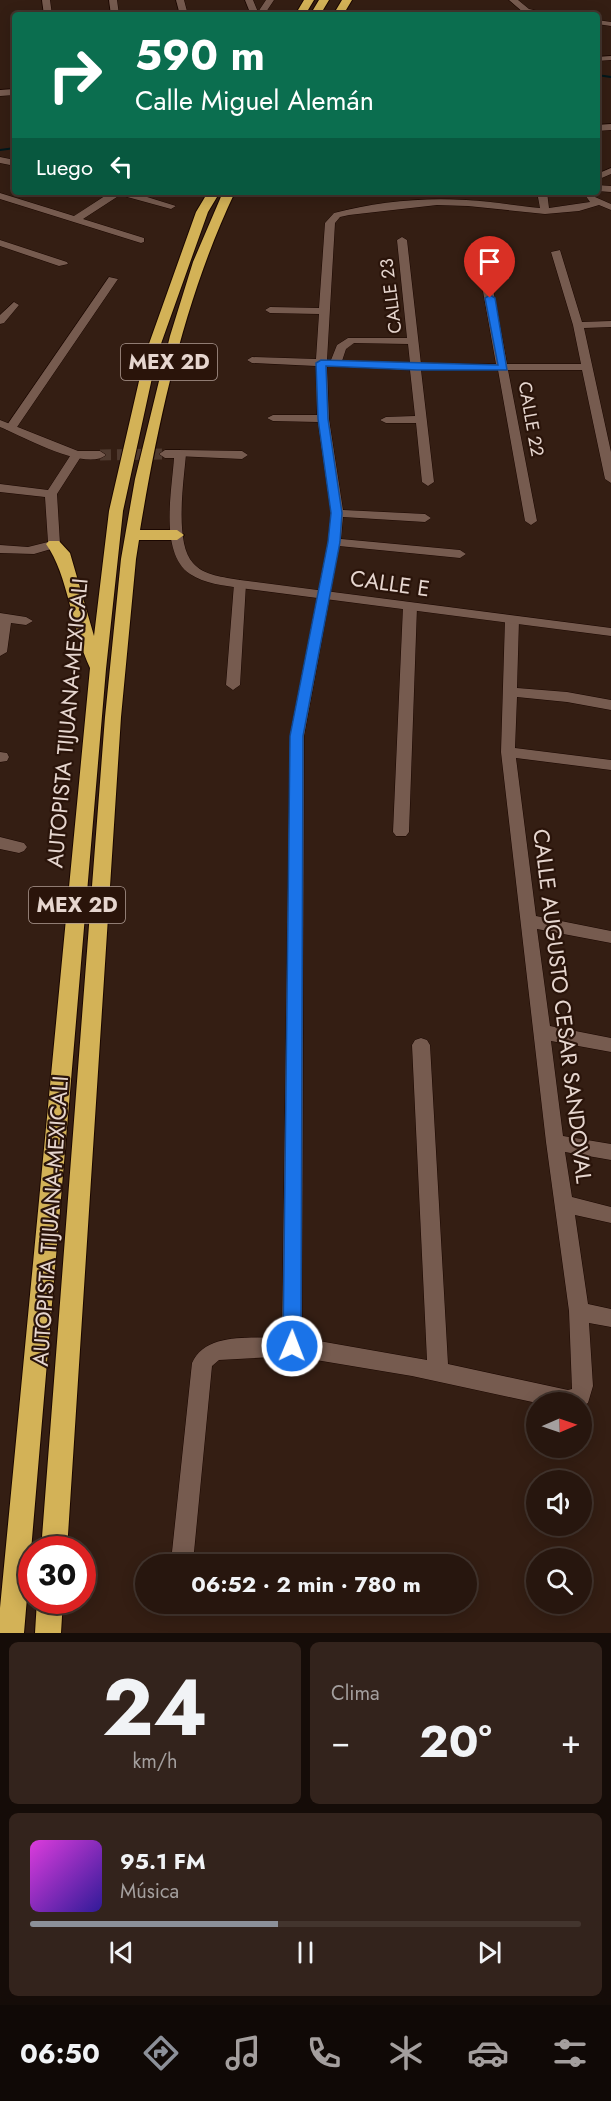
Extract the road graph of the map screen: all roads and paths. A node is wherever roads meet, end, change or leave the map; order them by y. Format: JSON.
{"nodes":[{"id":1,"x":513,"y":0,"type":"edge"},
{"id":2,"x":524,"y":12,"type":"edge"},
{"id":3,"x":114,"y":195,"type":"edge"},
{"id":4,"x":130,"y":195,"type":"edge"},
{"id":5,"x":223,"y":195,"type":"edge"},
{"id":6,"x":224,"y":195,"type":"edge"},
{"id":7,"x":542,"y":195,"type":"edge"},
{"id":8,"x":589,"y":195,"type":"edge"},
{"id":9,"x":0,"y":196,"type":"edge"},
{"id":10,"x":597,"y":203,"type":"junction"},
{"id":11,"x":171,"y":206,"type":"dead end"},
{"id":12,"x":611,"y":207,"type":"edge"},
{"id":13,"x":545,"y":211,"type":"junction"},
{"id":14,"x":76,"y":219,"type":"junction"},
{"id":15,"x":141,"y":240,"type":"dead end"},
{"id":16,"x":402,"y":240,"type":"dead end"},
{"id":17,"x":0,"y":243,"type":"edge"},
{"id":18,"x":481,"y":252,"type":"dead end"},
{"id":19,"x":556,"y":252,"type":"dead end"},
{"id":20,"x":63,"y":264,"type":"dead end"},
{"id":21,"x":113,"y":279,"type":"dead end"},
{"id":22,"x":14,"y":305,"type":"dead end"},
{"id":23,"x":270,"y":310,"type":"dead end"},
{"id":24,"x":325,"y":311,"type":"junction"},
{"id":25,"x":0,"y":321,"type":"edge"},
{"id":26,"x":611,"y":324,"type":"edge"},
{"id":27,"x":578,"y":325,"type":"junction"},
{"id":28,"x":414,"y":341,"type":"junction"},
{"id":29,"x":252,"y":360,"type":"dead end"},
{"id":30,"x":328,"y":363,"type":"junction"},
{"id":31,"x":417,"y":367,"type":"junction"},
{"id":32,"x":588,"y":367,"type":"junction"},
{"id":33,"x":503,"y":368,"type":"junction"},
{"id":34,"x":273,"y":418,"type":"dead end"},
{"id":35,"x":323,"y":419,"type":"junction"},
{"id":36,"x":422,"y":419,"type":"junction"},
{"id":37,"x":386,"y":420,"type":"dead end"},
{"id":38,"x":6,"y":426,"type":"edge"},
{"id":39,"x":607,"y":444,"type":"edge"},
{"id":40,"x":165,"y":454,"type":"tunnel mouth"},
{"id":41,"x":180,"y":454,"type":"junction"},
{"id":42,"x":76,"y":455,"type":"junction"},
{"id":43,"x":100,"y":455,"type":"tunnel mouth"},
{"id":44,"x":242,"y":455,"type":"dead end"},
{"id":45,"x":611,"y":479,"type":"edge"},
{"id":46,"x":428,"y":482,"type":"dead end"},
{"id":47,"x":0,"y":488,"type":"edge"},
{"id":48,"x":51,"y":494,"type":"junction"},
{"id":49,"x":337,"y":513,"type":"junction"},
{"id":50,"x":425,"y":518,"type":"dead end"},
{"id":51,"x":531,"y":521,"type":"dead end"},
{"id":52,"x":132,"y":535,"type":"junction"},
{"id":53,"x":177,"y":535,"type":"junction"},
{"id":54,"x":334,"y":542,"type":"junction"},
{"id":55,"x":48,"y":547,"type":"junction"},
{"id":56,"x":0,"y":549,"type":"edge"},
{"id":57,"x":460,"y":554,"type":"dead end"},
{"id":58,"x":240,"y":584,"type":"junction"},
{"id":59,"x":324,"y":595,"type":"junction"},
{"id":60,"x":410,"y":606,"type":"junction"},
{"id":61,"x":3,"y":617,"type":"edge"},
{"id":62,"x":512,"y":620,"type":"junction"},
{"id":63,"x":26,"y":621,"type":"dead end"},
{"id":64,"x":611,"y":632,"type":"edge"},
{"id":65,"x":0,"y":652,"type":"edge"},
{"id":66,"x":98,"y":669,"type":"junction"},
{"id":67,"x":233,"y":685,"type":"dead end"},
{"id":68,"x":510,"y":692,"type":"junction"},
{"id":69,"x":611,"y":705,"type":"edge"},
{"id":70,"x":508,"y":752,"type":"junction"},
{"id":71,"x":611,"y":765,"type":"edge"},
{"id":72,"x":401,"y":832,"type":"dead end"},
{"id":73,"x":0,"y":843,"type":"edge"},
{"id":74,"x":19,"y":847,"type":"dead end"},
{"id":75,"x":529,"y":921,"type":"junction"},
{"id":76,"x":611,"y":937,"type":"edge"},
{"id":77,"x":542,"y":1032,"type":"junction"},
{"id":78,"x":611,"y":1045,"type":"edge"},
{"id":79,"x":421,"y":1046,"type":"dead end"},
{"id":80,"x":555,"y":1142,"type":"junction"},
{"id":81,"x":611,"y":1152,"type":"edge"},
{"id":82,"x":565,"y":1204,"type":"junction"},
{"id":83,"x":611,"y":1215,"type":"edge"},
{"id":84,"x":579,"y":1311,"type":"junction"},
{"id":85,"x":611,"y":1318,"type":"edge"},
{"id":86,"x":292,"y":1346,"type":"junction"},
{"id":87,"x":438,"y":1372,"type":"junction"},
{"id":88,"x":55,"y":1536,"type":"edge"},
{"id":89,"x":183,"y":1552,"type":"dead end"},
{"id":90,"x":49,"y":1614,"type":"edge"},
{"id":91,"x":11,"y":1633,"type":"edge"},
{"id":92,"x":48,"y":1633,"type":"edge"}],
"edges":[{"from":1,"to":2,"type":"street"},
{"from":3,"to":14,"type":"street"},
{"from":4,"to":11,"type":"street"},
{"from":5,"to":66,"type":"highway","name":"AUTOPISTA TIJUANA-MEXICALI","number":"MEX 2D"},
{"from":6,"to":52,"type":"highway","name":"AUTOPISTA TIJUANA-MEXICALI","number":"MEX 2D"},
{"from":7,"to":13,"type":"street"},
{"from":8,"to":10,"type":"street"},
{"from":9,"to":14,"type":"street"},
{"from":10,"to":12,"type":"street"},
{"from":10,"to":13,"type":"street"},
{"from":13,"to":24,"type":"street"},
{"from":14,"to":15,"type":"street"},
{"from":16,"to":28,"type":"street","name":"CALLE 23"},
{"from":17,"to":20,"type":"street"},
{"from":18,"to":33,"type":"street","name":"CALLE 22"},
{"from":19,"to":27,"type":"street"},
{"from":21,"to":38,"type":"street"},
{"from":22,"to":25,"type":"street"},
{"from":23,"to":24,"type":"street"},
{"from":24,"to":30,"type":"street"},
{"from":26,"to":27,"type":"street"},
{"from":27,"to":32,"type":"street"},
{"from":28,"to":30,"type":"street"},
{"from":28,"to":31,"type":"street","name":"CALLE 23"},
{"from":29,"to":30,"type":"street"},
{"from":30,"to":31,"type":"street"},
{"from":30,"to":35,"type":"street"},
{"from":31,"to":33,"type":"street"},
{"from":31,"to":36,"type":"street","name":"CALLE 23"},
{"from":32,"to":33,"type":"street"},
{"from":32,"to":39,"type":"street"},
{"from":33,"to":51,"type":"street","name":"CALLE 22"},
{"from":34,"to":35,"type":"street"},
{"from":35,"to":49,"type":"street"},
{"from":36,"to":37,"type":"street"},
{"from":36,"to":46,"type":"street","name":"CALLE 23"},
{"from":38,"to":42,"type":"street"},
{"from":39,"to":45,"type":"street"},
{"from":40,"to":41,"type":"street"},
{"from":41,"to":44,"type":"street"},
{"from":41,"to":53,"type":"street","name":"CALLE E"},
{"from":42,"to":43,"type":"street"},
{"from":42,"to":48,"type":"street"},
{"from":47,"to":48,"type":"street"},
{"from":48,"to":55,"type":"street"},
{"from":49,"to":50,"type":"street"},
{"from":49,"to":54,"type":"street"},
{"from":52,"to":53,"type":"highway"},
{"from":52,"to":88,"type":"highway","name":"AUTOPISTA TIJUANA-MEXICALI","number":"MEX 2D"},
{"from":53,"to":58,"type":"street","name":"CALLE E"},
{"from":54,"to":57,"type":"street"},
{"from":54,"to":59,"type":"street"},
{"from":55,"to":56,"type":"street"},
{"from":55,"to":66,"type":"highway"},
{"from":58,"to":59,"type":"street","name":"CALLE E"},
{"from":58,"to":67,"type":"street"},
{"from":59,"to":60,"type":"street","name":"CALLE E"},
{"from":59,"to":86,"type":"street"},
{"from":60,"to":62,"type":"street","name":"CALLE E"},
{"from":60,"to":72,"type":"street"},
{"from":61,"to":63,"type":"street"},
{"from":61,"to":65,"type":"street"},
{"from":62,"to":64,"type":"street","name":"CALLE E"},
{"from":62,"to":68,"type":"street","name":"CALLE AUGUSTO CESAR SANDOVAL"},
{"from":66,"to":91,"type":"highway","name":"AUTOPISTA TIJUANA-MEXICALI","number":"MEX 2D"},
{"from":68,"to":69,"type":"street"},
{"from":68,"to":70,"type":"street","name":"CALLE AUGUSTO CESAR SANDOVAL"},
{"from":70,"to":71,"type":"street"},
{"from":70,"to":75,"type":"street","name":"CALLE AUGUSTO CESAR SANDOVAL"},
{"from":73,"to":74,"type":"street"},
{"from":75,"to":76,"type":"street"},
{"from":75,"to":77,"type":"street","name":"CALLE AUGUSTO CESAR SANDOVAL"},
{"from":77,"to":78,"type":"street"},
{"from":77,"to":80,"type":"street","name":"CALLE AUGUSTO CESAR SANDOVAL"},
{"from":79,"to":87,"type":"street"},
{"from":80,"to":81,"type":"street"},
{"from":80,"to":82,"type":"street","name":"CALLE AUGUSTO CESAR SANDOVAL"},
{"from":82,"to":83,"type":"street"},
{"from":82,"to":84,"type":"street","name":"CALLE AUGUSTO CESAR SANDOVAL"},
{"from":84,"to":85,"type":"street"},
{"from":84,"to":87,"type":"street","name":"CALLE AUGUSTO CESAR SANDOVAL"},
{"from":86,"to":87,"type":"street"},
{"from":86,"to":89,"type":"street"},
{"from":90,"to":92,"type":"highway"}]}
